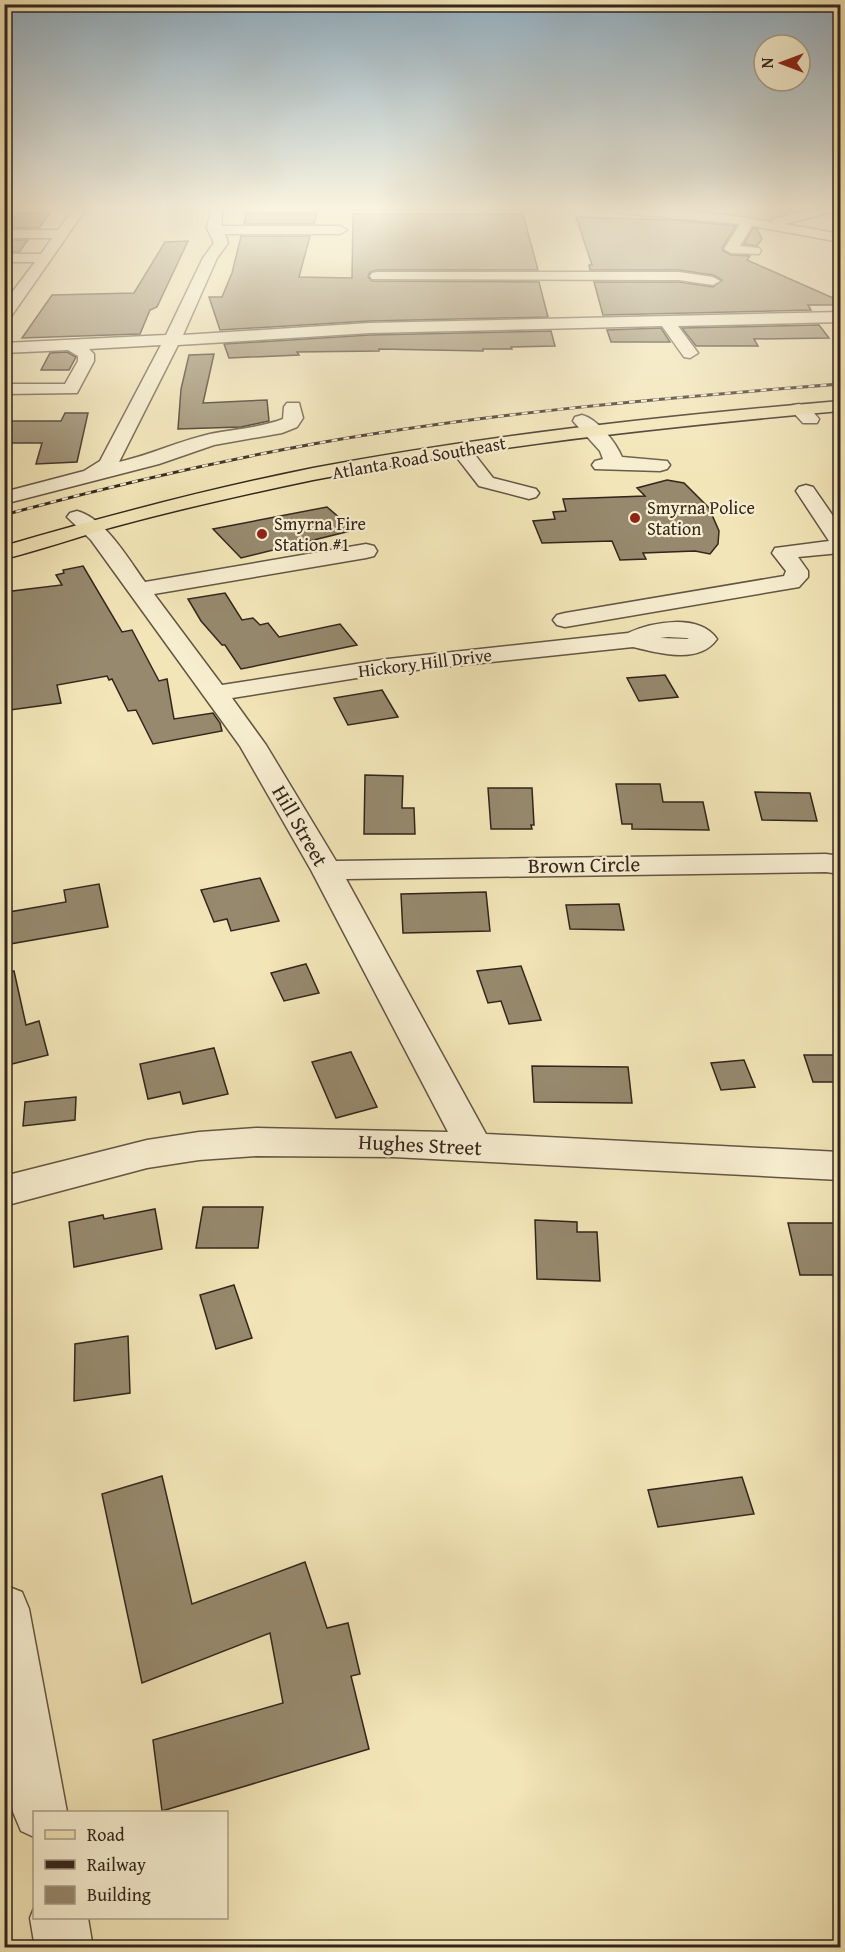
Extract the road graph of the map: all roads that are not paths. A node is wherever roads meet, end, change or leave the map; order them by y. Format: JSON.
{"nodes":[{"id":1,"x":15,"y":300,"type":"edge"},
{"id":2,"x":190,"y":300,"type":"edge"},
{"id":3,"x":4,"y":315,"type":"edge"},
{"id":4,"x":840,"y":317,"type":"edge"},
{"id":5,"x":667,"y":321,"type":"junction"},
{"id":6,"x":172,"y":340,"type":"junction"},
{"id":7,"x":73,"y":346,"type":"junction"},
{"id":8,"x":4,"y":348,"type":"edge"},
{"id":9,"x":690,"y":352,"type":"dead end"},
{"id":10,"x":4,"y":389,"type":"edge"},
{"id":11,"x":840,"y":396,"type":"edge"},
{"id":12,"x":840,"y":406,"type":"edge"},
{"id":13,"x":293,"y":407,"type":"dead end"},
{"id":14,"x":595,"y":427,"type":"junction"},
{"id":15,"x":461,"y":450,"type":"junction"},
{"id":16,"x":637,"y":463,"type":"junction"},
{"id":17,"x":660,"y":465,"type":"dead end"},
{"id":18,"x":97,"y":473,"type":"junction"},
{"id":19,"x":263,"y":480,"type":"junction"},
{"id":20,"x":806,"y":491,"type":"dead end"},
{"id":21,"x":529,"y":493,"type":"dead end"},
{"id":22,"x":4,"y":498,"type":"edge"},
{"id":23,"x":84,"y":522,"type":"junction"},
{"id":24,"x":837,"y":530,"type":"edge"},
{"id":25,"x":4,"y":538,"type":"edge"},
{"id":26,"x":840,"y":547,"type":"edge"},
{"id":27,"x":366,"y":551,"type":"dead end"},
{"id":28,"x":4,"y":553,"type":"edge"},
{"id":29,"x":140,"y":590,"type":"junction"},
{"id":30,"x":565,"y":620,"type":"dead end"},
{"id":31,"x":633,"y":640,"type":"dead end"},
{"id":32,"x":217,"y":693,"type":"junction"},
{"id":33,"x":840,"y":865,"type":"edge"},
{"id":34,"x":326,"y":870,"type":"junction"},
{"id":35,"x":475,"y":1148,"type":"junction"},
{"id":36,"x":840,"y":1166,"type":"edge"},
{"id":37,"x":4,"y":1191,"type":"edge"},
{"id":38,"x":4,"y":1609,"type":"edge"},
{"id":39,"x":40,"y":1811,"type":"edge"},
{"id":40,"x":59,"y":1919,"type":"edge"},
{"id":41,"x":64,"y":1947,"type":"edge"}],
"edges":[{"from":1,"to":3,"type":"street"},
{"from":2,"to":6,"type":"street"},
{"from":4,"to":5,"type":"street"},
{"from":5,"to":6,"type":"street"},
{"from":5,"to":9,"type":"street"},
{"from":6,"to":7,"type":"street"},
{"from":6,"to":18,"type":"street"},
{"from":7,"to":8,"type":"street"},
{"from":7,"to":10,"type":"street"},
{"from":11,"to":14,"type":"main road","name":"Atlanta Road Southeast"},
{"from":12,"to":14,"type":"main road","name":"Atlanta Road Southeast"},
{"from":13,"to":18,"type":"street"},
{"from":14,"to":15,"type":"main road","name":"Atlanta Road Southeast"},
{"from":14,"to":16,"type":"street"},
{"from":14,"to":16,"type":"street"},
{"from":14,"to":19,"type":"main road","name":"Atlanta Road Southeast"},
{"from":15,"to":19,"type":"main road","name":"Atlanta Road Southeast"},
{"from":15,"to":21,"type":"street"},
{"from":16,"to":17,"type":"street"},
{"from":18,"to":22,"type":"street"},
{"from":19,"to":23,"type":"main road","name":"Atlanta Road Southeast"},
{"from":20,"to":24,"type":"street"},
{"from":23,"to":25,"type":"main road","name":"Atlanta Road Southeast"},
{"from":23,"to":28,"type":"main road","name":"Atlanta Road Southeast"},
{"from":23,"to":29,"type":"street","name":"Hill Street"},
{"from":26,"to":30,"type":"street"},
{"from":27,"to":29,"type":"street"},
{"from":29,"to":32,"type":"street","name":"Hill Street"},
{"from":31,"to":32,"type":"street","name":"Hickory Hill Drive"},
{"from":32,"to":34,"type":"street","name":"Hill Street"},
{"from":33,"to":34,"type":"street","name":"Brown Circle"},
{"from":34,"to":35,"type":"street","name":"Hill Street"},
{"from":35,"to":36,"type":"street","name":"Hughes Street"},
{"from":35,"to":37,"type":"street","name":"Hughes Street"},
{"from":38,"to":39,"type":"street"},
{"from":40,"to":41,"type":"street"}]}
